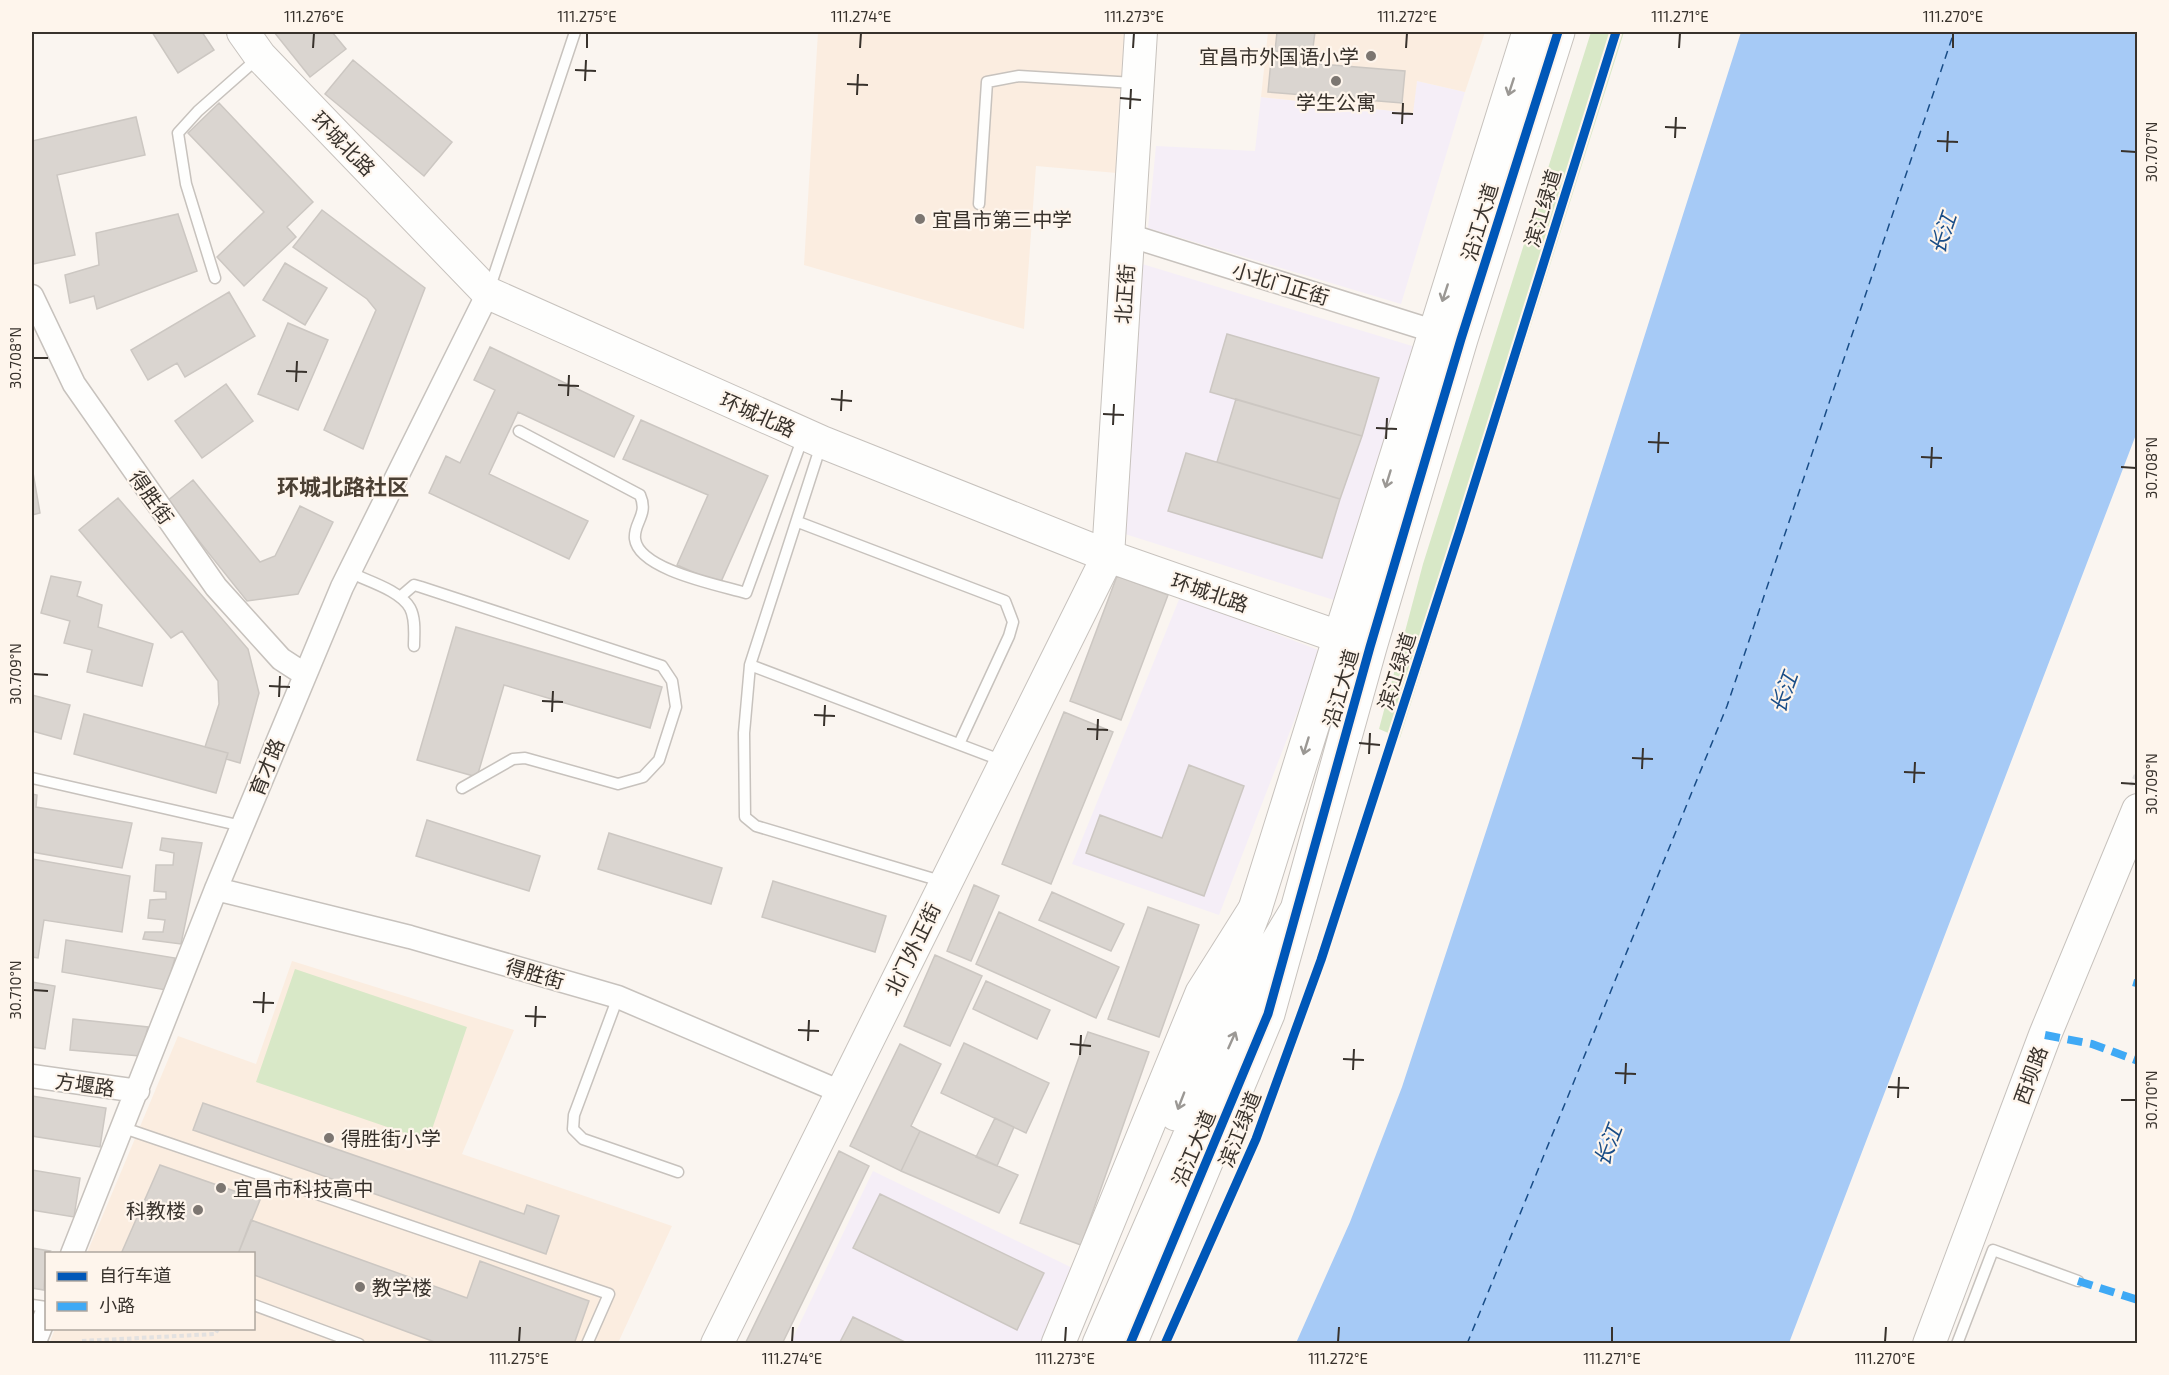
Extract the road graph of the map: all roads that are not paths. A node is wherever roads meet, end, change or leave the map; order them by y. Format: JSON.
{"nodes":[{"id":1,"x":575,"y":32,"type":"edge"},
{"id":2,"x":1141,"y":32,"type":"edge"},
{"id":3,"x":1528,"y":32,"type":"edge"},
{"id":4,"x":1558,"y":32,"type":"edge"},
{"id":5,"x":252,"y":44,"type":"edge"},
{"id":6,"x":1137,"y":84,"type":"junction"},
{"id":7,"x":979,"y":204,"type":"dead end"},
{"id":8,"x":1128,"y":236,"type":"junction"},
{"id":9,"x":215,"y":278,"type":"dead end"},
{"id":10,"x":488,"y":293,"type":"junction"},
{"id":11,"x":32,"y":296,"type":"edge"},
{"id":12,"x":1434,"y":331,"type":"junction"},
{"id":13,"x":519,"y":431,"type":"dead end"},
{"id":14,"x":813,"y":438,"type":"junction"},
{"id":15,"x":798,"y":522,"type":"junction"},
{"id":16,"x":1108,"y":556,"type":"junction"},
{"id":17,"x":349,"y":573,"type":"junction"},
{"id":18,"x":400,"y":597,"type":"junction"},
{"id":19,"x":1355,"y":642,"type":"junction"},
{"id":20,"x":414,"y":646,"type":"dead end"},
{"id":21,"x":750,"y":665,"type":"junction"},
{"id":22,"x":304,"y":674,"type":"junction"},
{"id":23,"x":959,"y":744,"type":"junction"},
{"id":24,"x":1006,"y":762,"type":"junction"},
{"id":25,"x":32,"y":778,"type":"edge"},
{"id":26,"x":462,"y":788,"type":"dead end"},
{"id":27,"x":2138,"y":810,"type":"edge"},
{"id":28,"x":242,"y":826,"type":"junction"},
{"id":29,"x":945,"y":882,"type":"junction"},
{"id":30,"x":216,"y":889,"type":"junction"},
{"id":31,"x":1255,"y":909,"type":"junction"},
{"id":32,"x":1295,"y":913,"type":"junction"},
{"id":33,"x":618,"y":997,"type":"junction"},
{"id":34,"x":32,"y":1076,"type":"edge"},
{"id":35,"x":138,"y":1091,"type":"junction"},
{"id":36,"x":841,"y":1092,"type":"junction"},
{"id":37,"x":124,"y":1128,"type":"junction"},
{"id":38,"x":678,"y":1172,"type":"dead end"},
{"id":39,"x":73,"y":1252,"type":"edge"},
{"id":40,"x":2078,"y":1281,"type":"dead end"},
{"id":41,"x":255,"y":1305,"type":"edge"},
{"id":42,"x":45,"y":1316,"type":"edge"},
{"id":43,"x":34,"y":1344,"type":"edge"},
{"id":44,"x":359,"y":1344,"type":"edge"},
{"id":45,"x":587,"y":1344,"type":"edge"},
{"id":46,"x":717,"y":1344,"type":"edge"},
{"id":47,"x":1058,"y":1344,"type":"edge"},
{"id":48,"x":1082,"y":1344,"type":"edge"},
{"id":49,"x":1099,"y":1344,"type":"edge"},
{"id":50,"x":1130,"y":1344,"type":"edge"},
{"id":51,"x":1929,"y":1344,"type":"edge"},
{"id":52,"x":1957,"y":1344,"type":"edge"}],
"edges":[{"from":1,"to":10,"type":"lane"},
{"from":2,"to":6,"type":"main road","name":"北正街"},
{"from":3,"to":12,"type":"main road","name":"沿江大道","one_way":true},
{"from":4,"to":19,"type":"main road","name":"沿江大道"},
{"from":5,"to":9,"type":"lane"},
{"from":5,"to":10,"type":"main road","name":"环城北路"},
{"from":6,"to":7,"type":"lane"},
{"from":6,"to":8,"type":"main road","name":"北正街"},
{"from":8,"to":12,"type":"street","name":"小北门正街"},
{"from":8,"to":16,"type":"main road","name":"北正街"},
{"from":10,"to":14,"type":"main road","name":"环城北路"},
{"from":10,"to":17,"type":"street","name":"育才路"},
{"from":11,"to":22,"type":"street","name":"得胜街"},
{"from":12,"to":19,"type":"main road","name":"沿江大道","one_way":true},
{"from":13,"to":14,"type":"lane"},
{"from":14,"to":15,"type":"lane"},
{"from":14,"to":16,"type":"main road","name":"环城北路"},
{"from":15,"to":21,"type":"lane"},
{"from":15,"to":23,"type":"lane"},
{"from":16,"to":19,"type":"main road","name":"环城北路"},
{"from":16,"to":24,"type":"main road","name":"北门外正街"},
{"from":17,"to":18,"type":"lane"},
{"from":17,"to":22,"type":"street","name":"育才路"},
{"from":18,"to":20,"type":"lane"},
{"from":18,"to":26,"type":"lane"},
{"from":19,"to":31,"type":"main road","name":"沿江大道","one_way":true},
{"from":19,"to":32,"type":"main road","name":"沿江大道"},
{"from":21,"to":23,"type":"lane"},
{"from":21,"to":29,"type":"lane"},
{"from":22,"to":28,"type":"street","name":"育才路"},
{"from":23,"to":24,"type":"lane"},
{"from":24,"to":29,"type":"main road","name":"北门外正街"},
{"from":25,"to":28,"type":"lane"},
{"from":27,"to":51,"type":"main road","name":"西坝路"},
{"from":28,"to":30,"type":"street","name":"育才路"},
{"from":29,"to":36,"type":"main road","name":"北门外正街"},
{"from":30,"to":33,"type":"street","name":"得胜街"},
{"from":30,"to":35,"type":"street","name":"育才路"},
{"from":31,"to":47,"type":"main road","name":"沿江大道"},
{"from":31,"to":48,"type":"main road","one_way":true},
{"from":49,"to":32,"type":"main road","one_way":true},
{"from":32,"to":50,"type":"main road","name":"沿江大道"},
{"from":33,"to":36,"type":"street","name":"得胜街"},
{"from":33,"to":38,"type":"lane"},
{"from":34,"to":35,"type":"street","name":"方堰路"},
{"from":35,"to":37,"type":"street","name":"育才路"},
{"from":36,"to":46,"type":"main road","name":"北门外正街"},
{"from":37,"to":39,"type":"street","name":"育才路"},
{"from":37,"to":45,"type":"lane"},
{"from":40,"to":52,"type":"lane"},
{"from":41,"to":44,"type":"lane"},
{"from":42,"to":43,"type":"street"}]}
